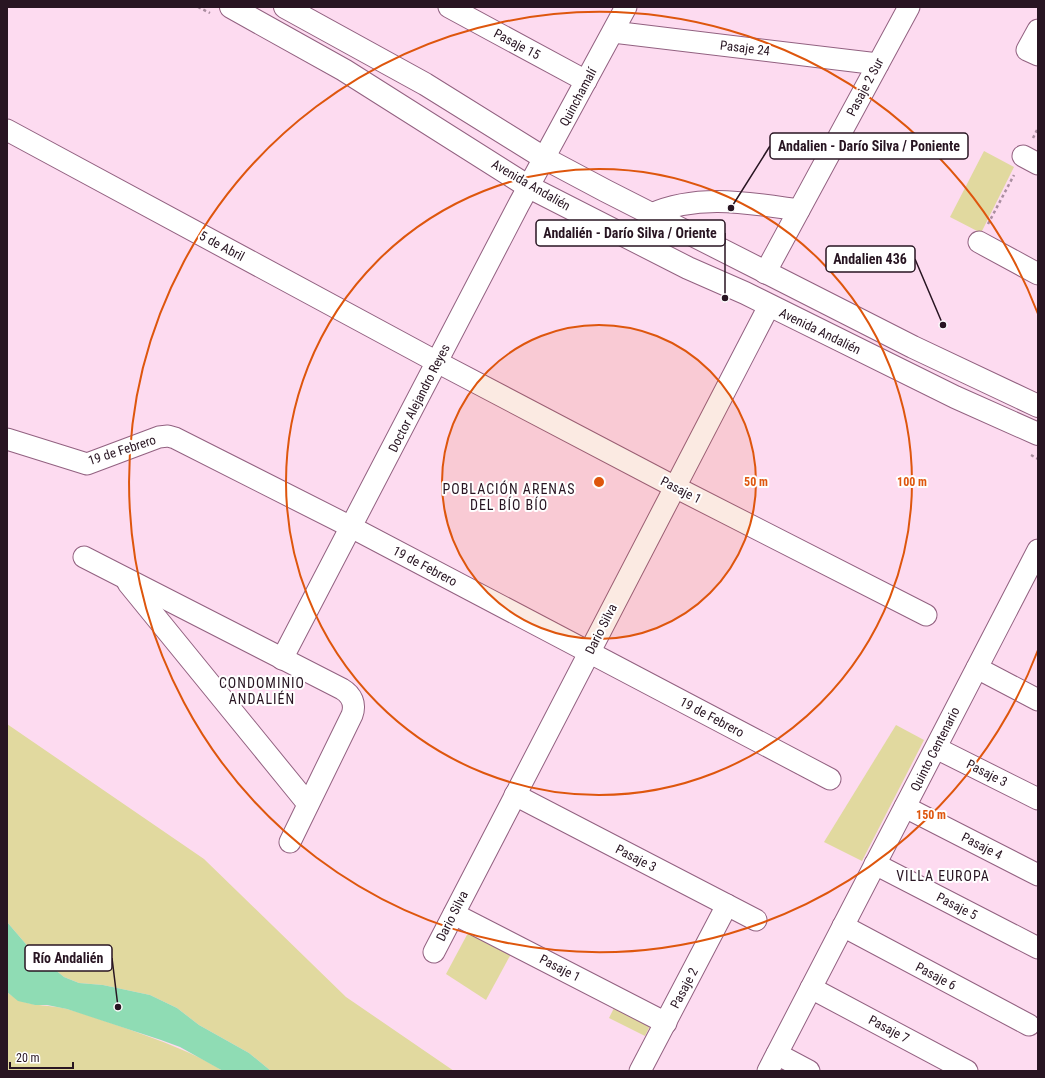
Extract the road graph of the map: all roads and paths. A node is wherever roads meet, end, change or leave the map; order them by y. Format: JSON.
{"nodes":[{"id":1,"x":231,"y":7,"type":"edge"},
{"id":2,"x":285,"y":7,"type":"edge"},
{"id":3,"x":449,"y":7,"type":"edge"},
{"id":4,"x":626,"y":7,"type":"edge"},
{"id":5,"x":909,"y":7,"type":"edge"},
{"id":6,"x":1038,"y":30,"type":"edge"},
{"id":7,"x":613,"y":32,"type":"junction"},
{"id":8,"x":1033,"y":52,"type":"edge"},
{"id":9,"x":878,"y":64,"type":"junction"},
{"id":10,"x":586,"y":81,"type":"junction"},
{"id":11,"x":1038,"y":128,"type":"edge"},
{"id":12,"x":7,"y":130,"type":"edge"},
{"id":13,"x":544,"y":158,"type":"junction"},
{"id":14,"x":1031,"y":160,"type":"edge"},
{"id":15,"x":529,"y":187,"type":"junction"},
{"id":16,"x":799,"y":210,"type":"junction"},
{"id":17,"x":651,"y":214,"type":"junction"},
{"id":18,"x":979,"y":242,"type":"joint"},
{"id":19,"x":765,"y":273,"type":"junction"},
{"id":20,"x":1038,"y":274,"type":"edge"},
{"id":21,"x":769,"y":306,"type":"junction"},
{"id":22,"x":437,"y":362,"type":"junction"},
{"id":23,"x":1038,"y":406,"type":"edge"},
{"id":24,"x":1038,"y":434,"type":"edge"},
{"id":25,"x":7,"y":439,"type":"edge"},
{"id":26,"x":675,"y":487,"type":"junction"},
{"id":27,"x":351,"y":528,"type":"junction"},
{"id":28,"x":1038,"y":550,"type":"edge"},
{"id":29,"x":84,"y":557,"type":"dead end"},
{"id":30,"x":1032,"y":575,"type":"edge"},
{"id":31,"x":123,"y":577,"type":"junction"},
{"id":32,"x":926,"y":615,"type":"dead end"},
{"id":33,"x":589,"y":652,"type":"junction"},
{"id":34,"x":282,"y":659,"type":"junction"},
{"id":35,"x":976,"y":668,"type":"junction"},
{"id":36,"x":1038,"y":700,"type":"edge"},
{"id":37,"x":936,"y":748,"type":"junction"},
{"id":38,"x":830,"y":779,"type":"dead end"},
{"id":39,"x":515,"y":795,"type":"junction"},
{"id":40,"x":1038,"y":798,"type":"edge"},
{"id":41,"x":308,"y":804,"type":"junction"},
{"id":42,"x":905,"y":807,"type":"junction"},
{"id":43,"x":290,"y":842,"type":"dead end"},
{"id":44,"x":875,"y":864,"type":"junction"},
{"id":45,"x":1038,"y":875,"type":"edge"},
{"id":46,"x":728,"y":905,"type":"junction"},
{"id":47,"x":454,"y":914,"type":"junction"},
{"id":48,"x":756,"y":920,"type":"dead end"},
{"id":49,"x":843,"y":926,"type":"junction"},
{"id":50,"x":1038,"y":948,"type":"edge"},
{"id":51,"x":434,"y":952,"type":"dead end"},
{"id":52,"x":811,"y":988,"type":"junction"},
{"id":53,"x":666,"y":1023,"type":"junction"},
{"id":54,"x":1029,"y":1025,"type":"dead end"},
{"id":55,"x":772,"y":1063,"type":"edge"},
{"id":56,"x":640,"y":1071,"type":"edge"},
{"id":57,"x":809,"y":1071,"type":"edge"},
{"id":58,"x":967,"y":1071,"type":"edge"}],
"edges":[{"from":1,"to":15,"type":"main road","name":"Avenida Andalién"},
{"from":2,"to":13,"type":"main road","name":"Avenida Andalién"},
{"from":3,"to":10,"type":"street","name":"Pasaje 15"},
{"from":4,"to":7,"type":"street","name":"Quinchamalí"},
{"from":5,"to":9,"type":"street","name":"Pasaje 2 Sur"},
{"from":6,"to":8,"type":"street"},
{"from":7,"to":9,"type":"street","name":"Pasaje 24"},
{"from":7,"to":10,"type":"street","name":"Quinchamalí"},
{"from":9,"to":16,"type":"street","name":"Pasaje 2 Sur"},
{"from":10,"to":13,"type":"street","name":"Quinchamalí"},
{"from":11,"to":14,"type":"path"},
{"from":12,"to":22,"type":"street","name":"5 de Abril"},
{"from":13,"to":15,"type":"street","name":"Quinchamalí"},
{"from":13,"to":17,"type":"main road","name":"Avenida Andalién"},
{"from":14,"to":18,"type":"path"},
{"from":15,"to":21,"type":"main road","name":"Avenida Andalién"},
{"from":15,"to":22,"type":"street","name":"Doctor Alejandro Reyes"},
{"from":16,"to":17,"type":"street"},
{"from":16,"to":19,"type":"street","name":"Pasaje 2 Sur"},
{"from":17,"to":19,"type":"main road","name":"Avenida Andalién"},
{"from":18,"to":20,"type":"street"},
{"from":19,"to":23,"type":"main road","name":"Avenida Andalién"},
{"from":21,"to":24,"type":"main road","name":"Avenida Andalién"},
{"from":21,"to":26,"type":"street","name":"Dario Silva"},
{"from":22,"to":26,"type":"street","name":"Pasaje 1"},
{"from":22,"to":27,"type":"street","name":"Doctor Alejandro Reyes"},
{"from":25,"to":27,"type":"street","name":"19 de Febrero"},
{"from":26,"to":32,"type":"street","name":"Pasaje 1"},
{"from":26,"to":33,"type":"street","name":"Dario Silva"},
{"from":27,"to":33,"type":"street","name":"19 de Febrero"},
{"from":27,"to":34,"type":"street","name":"Doctor Alejandro Reyes"},
{"from":28,"to":30,"type":"street","name":"Quinto Centenario"},
{"from":29,"to":31,"type":"street"},
{"from":30,"to":35,"type":"street","name":"Quinto Centenario"},
{"from":31,"to":34,"type":"street"},
{"from":31,"to":41,"type":"street"},
{"from":33,"to":38,"type":"street","name":"19 de Febrero"},
{"from":33,"to":39,"type":"street","name":"Dario Silva"},
{"from":34,"to":41,"type":"street"},
{"from":35,"to":36,"type":"street"},
{"from":35,"to":37,"type":"street","name":"Quinto Centenario"},
{"from":37,"to":40,"type":"street","name":"Pasaje 3"},
{"from":37,"to":42,"type":"street","name":"Quinto Centenario"},
{"from":39,"to":46,"type":"street","name":"Pasaje 3"},
{"from":39,"to":47,"type":"street","name":"Dario Silva"},
{"from":41,"to":43,"type":"street"},
{"from":42,"to":44,"type":"street","name":"Quinto Centenario"},
{"from":42,"to":45,"type":"street","name":"Pasaje 4"},
{"from":44,"to":49,"type":"street","name":"Quinto Centenario"},
{"from":44,"to":50,"type":"street","name":"Pasaje 5"},
{"from":46,"to":48,"type":"street","name":"Pasaje 3"},
{"from":46,"to":53,"type":"street","name":"Pasaje 2"},
{"from":47,"to":51,"type":"street","name":"Dario Silva"},
{"from":47,"to":53,"type":"street","name":"Pasaje 1"},
{"from":49,"to":52,"type":"street","name":"Quinto Centenario"},
{"from":49,"to":54,"type":"street","name":"Pasaje 6"},
{"from":52,"to":55,"type":"street","name":"Quinto Centenario"},
{"from":52,"to":58,"type":"street","name":"Pasaje 7"},
{"from":53,"to":56,"type":"street","name":"Pasaje 2"},
{"from":55,"to":57,"type":"street","name":"Quinto Centenario"}]}
